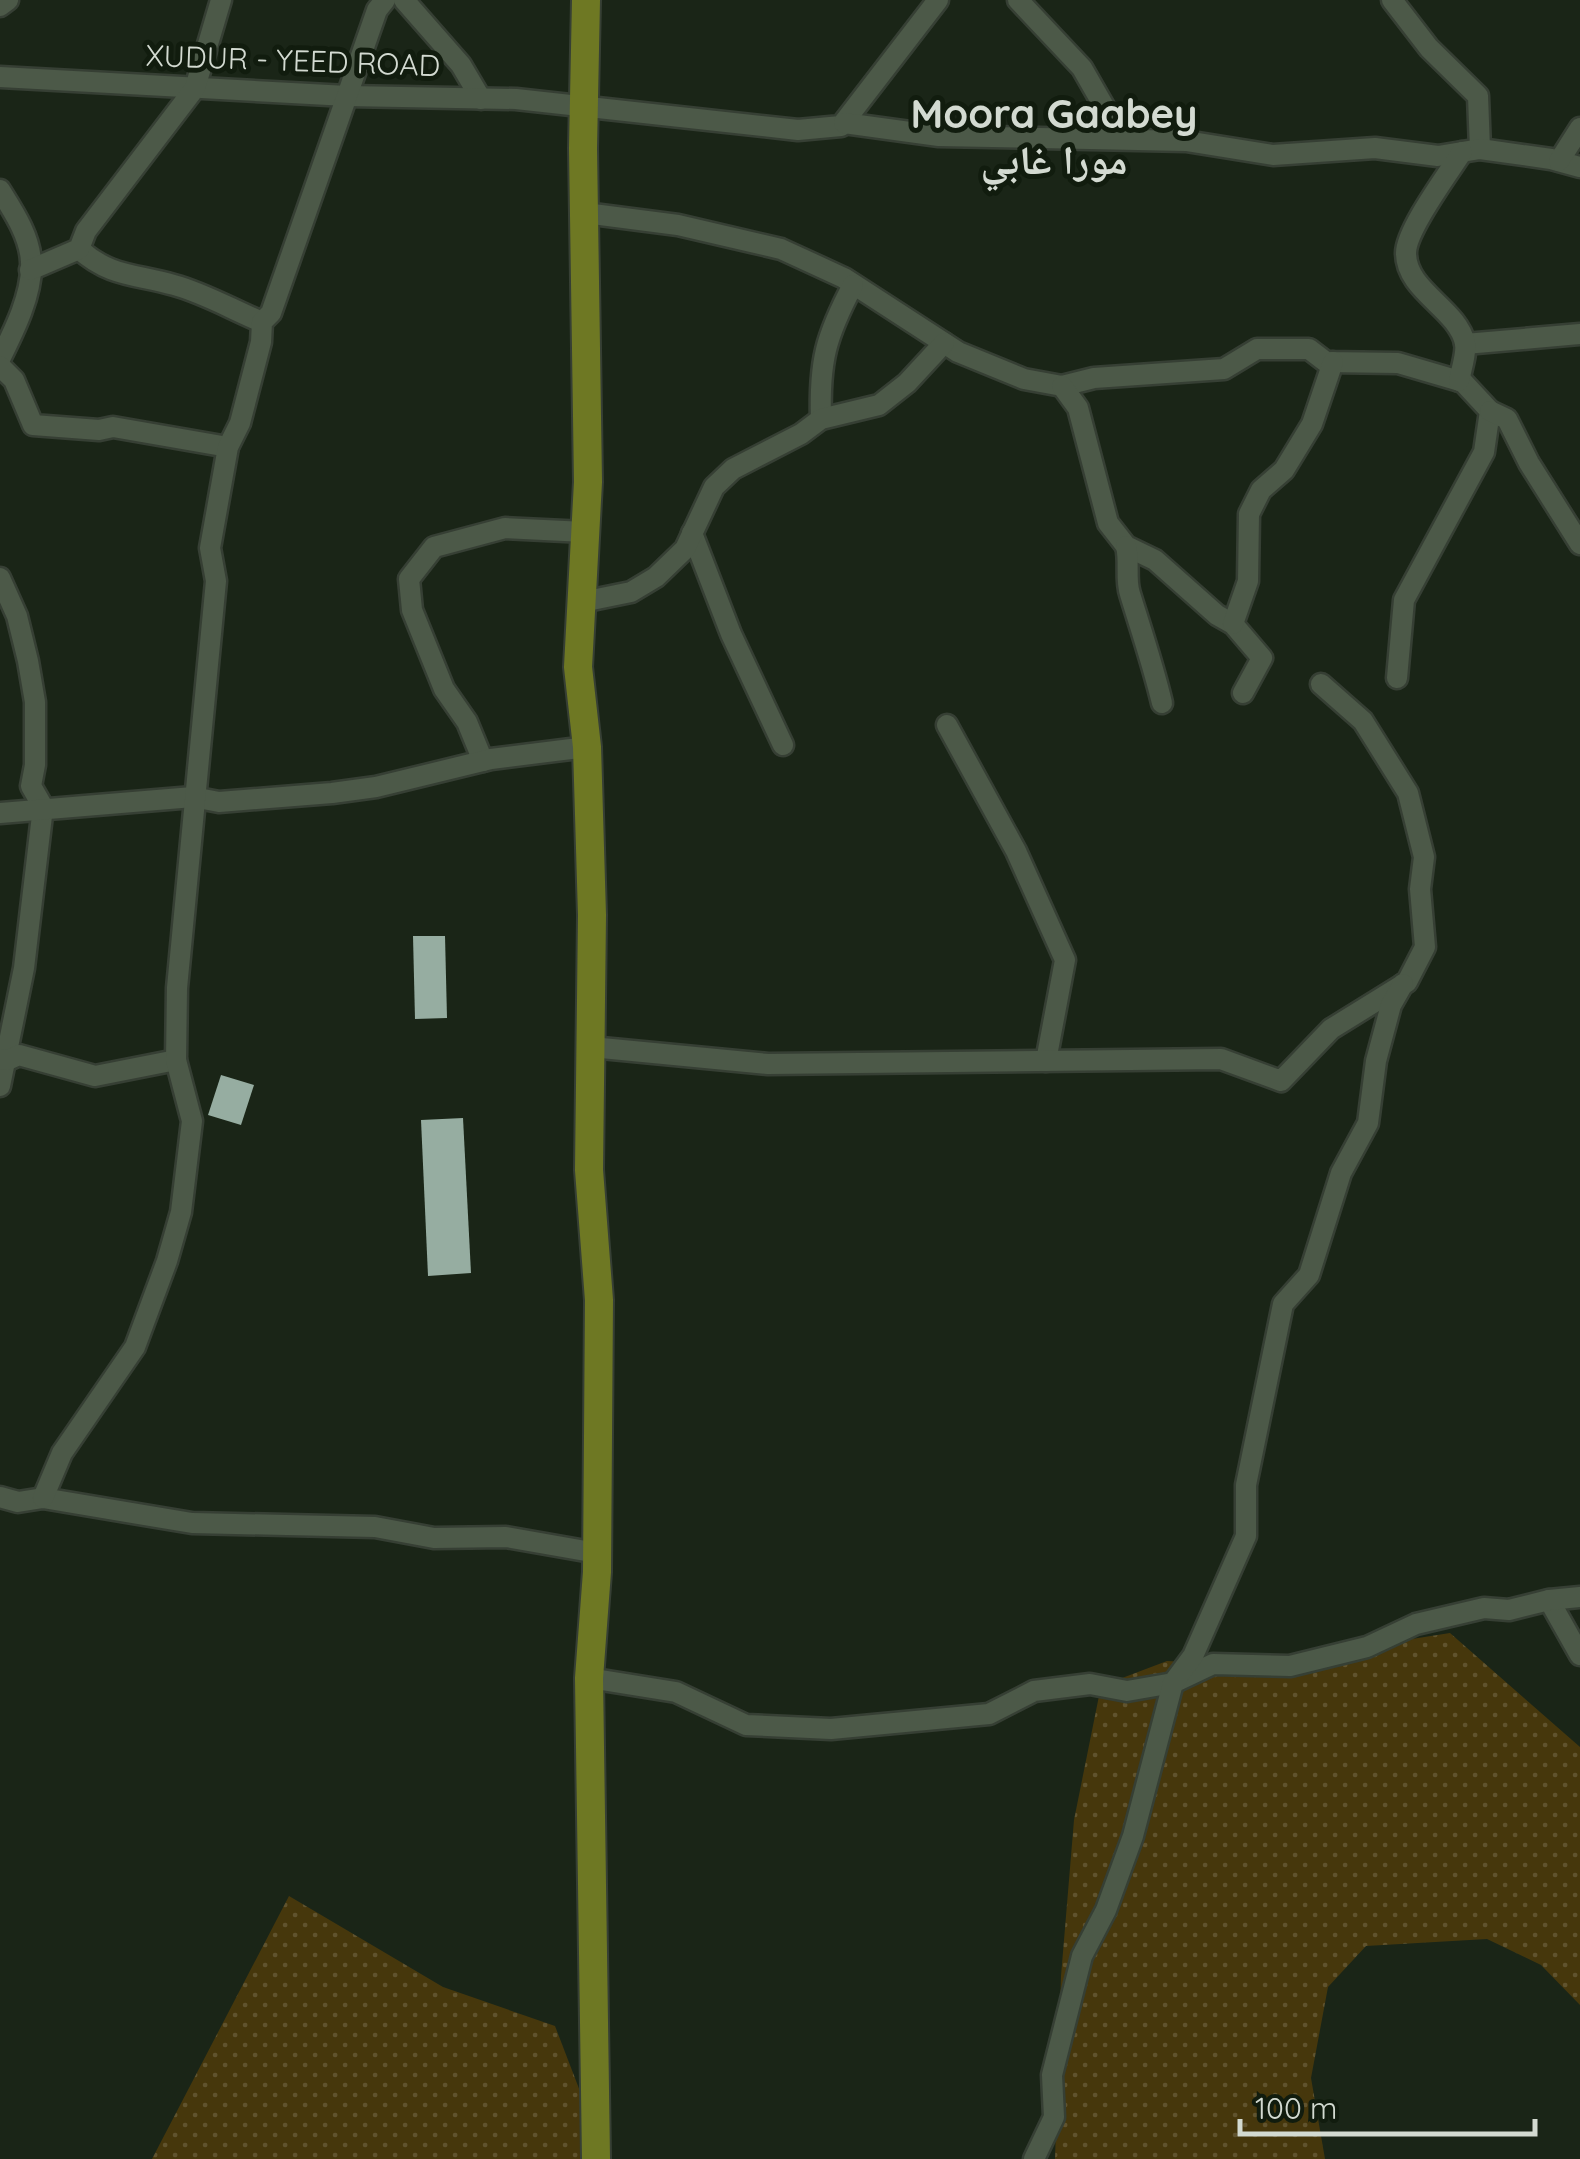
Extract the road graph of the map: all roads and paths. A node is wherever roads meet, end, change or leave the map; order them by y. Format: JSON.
{"nodes":[{"id":1,"x":8,"y":0,"type":"edge"},
{"id":2,"x":221,"y":0,"type":"edge"},
{"id":3,"x":385,"y":0,"type":"edge"},
{"id":4,"x":404,"y":0,"type":"edge"},
{"id":5,"x":586,"y":0,"type":"edge"},
{"id":6,"x":938,"y":0,"type":"edge"},
{"id":7,"x":1018,"y":0,"type":"edge"},
{"id":8,"x":1392,"y":0,"type":"edge"},
{"id":9,"x":0,"y":6,"type":"edge"},
{"id":10,"x":0,"y":77,"type":"edge"},
{"id":11,"x":195,"y":88,"type":"junction"},
{"id":12,"x":347,"y":96,"type":"junction"},
{"id":13,"x":480,"y":99,"type":"junction"},
{"id":14,"x":584,"y":109,"type":"junction"},
{"id":15,"x":844,"y":122,"type":"junction"},
{"id":16,"x":1580,"y":128,"type":"edge"},
{"id":17,"x":1122,"y":138,"type":"junction"},
{"id":18,"x":1471,"y":151,"type":"junction"},
{"id":19,"x":1559,"y":161,"type":"junction"},
{"id":20,"x":1580,"y":167,"type":"edge"},
{"id":21,"x":0,"y":190,"type":"edge"},
{"id":22,"x":584,"y":213,"type":"junction"},
{"id":23,"x":79,"y":250,"type":"junction"},
{"id":24,"x":30,"y":270,"type":"junction"},
{"id":25,"x":854,"y":284,"type":"junction"},
{"id":26,"x":262,"y":322,"type":"junction"},
{"id":27,"x":1580,"y":334,"type":"edge"},
{"id":28,"x":944,"y":343,"type":"junction"},
{"id":29,"x":1466,"y":344,"type":"junction"},
{"id":30,"x":0,"y":362,"type":"edge"},
{"id":31,"x":1333,"y":362,"type":"junction"},
{"id":32,"x":1459,"y":381,"type":"junction"},
{"id":33,"x":1062,"y":386,"type":"junction"},
{"id":34,"x":1490,"y":411,"type":"junction"},
{"id":35,"x":821,"y":419,"type":"junction"},
{"id":36,"x":228,"y":448,"type":"junction"},
{"id":37,"x":585,"y":532,"type":"junction"},
{"id":38,"x":692,"y":532,"type":"junction"},
{"id":39,"x":1580,"y":544,"type":"edge"},
{"id":40,"x":1126,"y":546,"type":"junction"},
{"id":41,"x":0,"y":578,"type":"edge"},
{"id":42,"x":582,"y":602,"type":"junction"},
{"id":43,"x":1233,"y":624,"type":"junction"},
{"id":44,"x":1397,"y":678,"type":"dead end"},
{"id":45,"x":1320,"y":684,"type":"dead end"},
{"id":46,"x":1244,"y":693,"type":"dead end"},
{"id":47,"x":1162,"y":703,"type":"dead end"},
{"id":48,"x":947,"y":725,"type":"dead end"},
{"id":49,"x":782,"y":745,"type":"dead end"},
{"id":50,"x":586,"y":746,"type":"junction"},
{"id":51,"x":483,"y":761,"type":"junction"},
{"id":52,"x":193,"y":797,"type":"junction"},
{"id":53,"x":42,"y":807,"type":"junction"},
{"id":54,"x":0,"y":813,"type":"edge"},
{"id":55,"x":1403,"y":984,"type":"junction"},
{"id":56,"x":591,"y":1047,"type":"junction"},
{"id":57,"x":4,"y":1060,"type":"edge"},
{"id":58,"x":176,"y":1060,"type":"junction"},
{"id":59,"x":1046,"y":1061,"type":"junction"},
{"id":60,"x":0,"y":1086,"type":"edge"},
{"id":61,"x":0,"y":1498,"type":"edge"},
{"id":62,"x":43,"y":1498,"type":"junction"},
{"id":63,"x":596,"y":1553,"type":"junction"},
{"id":64,"x":1580,"y":1597,"type":"edge"},
{"id":65,"x":1549,"y":1600,"type":"junction"},
{"id":66,"x":1580,"y":1655,"type":"edge"},
{"id":67,"x":589,"y":1678,"type":"junction"},
{"id":68,"x":1173,"y":1683,"type":"junction"},
{"id":69,"x":596,"y":2159,"type":"edge"},
{"id":70,"x":1034,"y":2159,"type":"edge"}],
"edges":[{"from":1,"to":9,"type":"street"},
{"from":2,"to":11,"type":"street"},
{"from":3,"to":12,"type":"street"},
{"from":4,"to":13,"type":"street"},
{"from":5,"to":14,"type":"main road"},
{"from":6,"to":15,"type":"street"},
{"from":7,"to":17,"type":"street"},
{"from":8,"to":18,"type":"street"},
{"from":10,"to":11,"type":"street","name":"XUDUR - YEED ROAD"},
{"from":11,"to":12,"type":"street","name":"XUDUR - YEED ROAD"},
{"from":11,"to":23,"type":"street"},
{"from":12,"to":13,"type":"street","name":"XUDUR - YEED ROAD"},
{"from":12,"to":26,"type":"street"},
{"from":13,"to":14,"type":"street","name":"XUDUR - YEED ROAD"},
{"from":14,"to":15,"type":"street","name":"XUDUR - YEED ROAD"},
{"from":14,"to":22,"type":"main road"},
{"from":15,"to":17,"type":"street","name":"XUDUR - YEED ROAD"},
{"from":16,"to":19,"type":"street"},
{"from":17,"to":18,"type":"street","name":"XUDUR - YEED ROAD"},
{"from":18,"to":19,"type":"street","name":"XUDUR - YEED ROAD"},
{"from":18,"to":29,"type":"street"},
{"from":19,"to":20,"type":"street","name":"XUDUR - YEED ROAD"},
{"from":21,"to":24,"type":"street"},
{"from":22,"to":25,"type":"street"},
{"from":22,"to":37,"type":"main road"},
{"from":23,"to":24,"type":"street"},
{"from":23,"to":26,"type":"street"},
{"from":24,"to":30,"type":"street"},
{"from":25,"to":28,"type":"street"},
{"from":25,"to":35,"type":"street"},
{"from":26,"to":36,"type":"street"},
{"from":27,"to":29,"type":"street"},
{"from":28,"to":33,"type":"street"},
{"from":28,"to":35,"type":"street"},
{"from":29,"to":32,"type":"street"},
{"from":30,"to":36,"type":"street"},
{"from":31,"to":32,"type":"street"},
{"from":31,"to":33,"type":"street"},
{"from":31,"to":43,"type":"street"},
{"from":32,"to":34,"type":"street"},
{"from":33,"to":40,"type":"street"},
{"from":34,"to":39,"type":"street"},
{"from":34,"to":44,"type":"street"},
{"from":35,"to":38,"type":"street"},
{"from":36,"to":52,"type":"street"},
{"from":37,"to":42,"type":"main road"},
{"from":37,"to":51,"type":"street"},
{"from":38,"to":42,"type":"street"},
{"from":38,"to":49,"type":"street"},
{"from":40,"to":43,"type":"street"},
{"from":40,"to":47,"type":"street"},
{"from":41,"to":53,"type":"street"},
{"from":42,"to":50,"type":"main road"},
{"from":43,"to":46,"type":"street"},
{"from":45,"to":55,"type":"street"},
{"from":48,"to":59,"type":"street"},
{"from":50,"to":51,"type":"street"},
{"from":50,"to":56,"type":"main road"},
{"from":51,"to":52,"type":"street"},
{"from":52,"to":53,"type":"street"},
{"from":52,"to":58,"type":"street"},
{"from":53,"to":54,"type":"street"},
{"from":53,"to":57,"type":"street"},
{"from":55,"to":59,"type":"street"},
{"from":55,"to":68,"type":"street"},
{"from":56,"to":59,"type":"street"},
{"from":56,"to":63,"type":"main road"},
{"from":57,"to":58,"type":"street"},
{"from":57,"to":60,"type":"street"},
{"from":58,"to":62,"type":"street"},
{"from":61,"to":62,"type":"street"},
{"from":62,"to":63,"type":"street"},
{"from":63,"to":67,"type":"main road"},
{"from":64,"to":65,"type":"street"},
{"from":65,"to":66,"type":"street"},
{"from":65,"to":68,"type":"street"},
{"from":67,"to":68,"type":"street"},
{"from":67,"to":69,"type":"main road"},
{"from":68,"to":70,"type":"street"}]}
